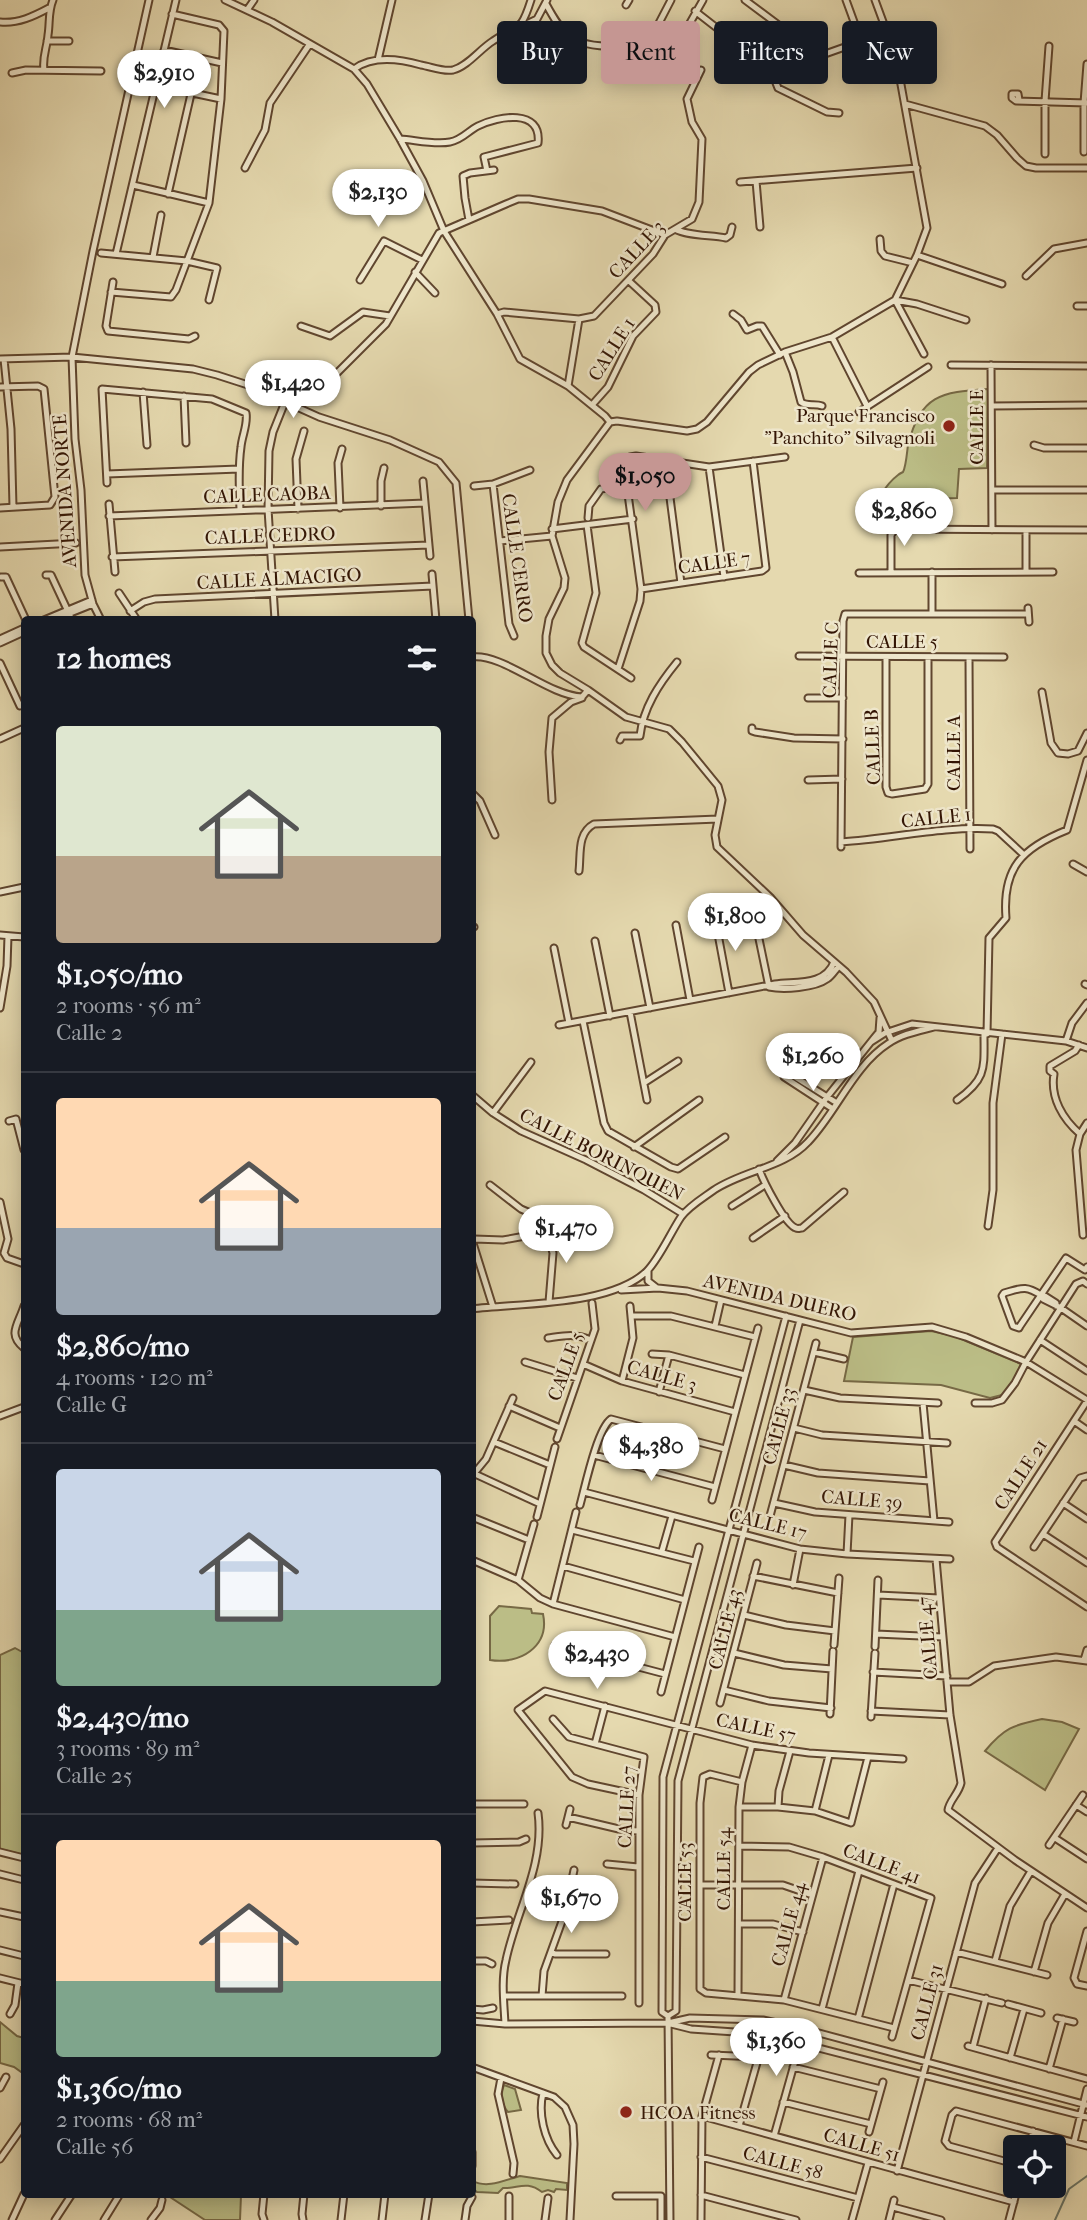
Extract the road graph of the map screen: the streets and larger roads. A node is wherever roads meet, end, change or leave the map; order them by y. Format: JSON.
{"nodes":[{"id":1,"x":53,"y":0,"type":"edge"},
{"id":2,"x":149,"y":0,"type":"edge"},
{"id":3,"x":176,"y":0,"type":"edge"},
{"id":4,"x":225,"y":0,"type":"edge"},
{"id":5,"x":254,"y":0,"type":"edge"},
{"id":6,"x":392,"y":0,"type":"edge"},
{"id":7,"x":531,"y":0,"type":"edge"},
{"id":8,"x":671,"y":0,"type":"edge"},
{"id":9,"x":703,"y":0,"type":"edge"},
{"id":10,"x":745,"y":0,"type":"edge"},
{"id":11,"x":846,"y":0,"type":"edge"},
{"id":12,"x":875,"y":0,"type":"edge"},
{"id":13,"x":547,"y":2,"type":"edge"},
{"id":14,"x":49,"y":8,"type":"junction"},
{"id":15,"x":247,"y":10,"type":"junction"},
{"id":16,"x":695,"y":10,"type":"junction"},
{"id":17,"x":173,"y":15,"type":"junction"},
{"id":18,"x":523,"y":21,"type":"edge"},
{"id":19,"x":533,"y":21,"type":"edge"},
{"id":20,"x":557,"y":21,"type":"edge"},
{"id":21,"x":660,"y":21,"type":"edge"},
{"id":22,"x":690,"y":21,"type":"edge"},
{"id":23,"x":773,"y":21,"type":"edge"},
{"id":24,"x":854,"y":21,"type":"edge"},
{"id":25,"x":883,"y":21,"type":"edge"},
{"id":26,"x":0,"y":22,"type":"edge"},
{"id":27,"x":714,"y":25,"type":"edge"},
{"id":28,"x":497,"y":38,"type":"edge"},
{"id":29,"x":47,"y":41,"type":"junction"},
{"id":30,"x":69,"y":41,"type":"dead end"},
{"id":31,"x":309,"y":45,"type":"junction"},
{"id":32,"x":1049,"y":46,"type":"dead end"},
{"id":33,"x":164,"y":50,"type":"junction"},
{"id":34,"x":378,"y":60,"type":"junction"},
{"id":35,"x":222,"y":63,"type":"junction"},
{"id":36,"x":1087,"y":64,"type":"edge"},
{"id":37,"x":354,"y":69,"type":"junction"},
{"id":38,"x":44,"y":70,"type":"junction"},
{"id":39,"x":701,"y":70,"type":"dead end"},
{"id":40,"x":102,"y":71,"type":"dead end"},
{"id":41,"x":12,"y":73,"type":"dead end"},
{"id":42,"x":130,"y":83,"type":"junction"},
{"id":43,"x":776,"y":84,"type":"edge"},
{"id":44,"x":901,"y":84,"type":"edge"},
{"id":45,"x":155,"y":88,"type":"junction"},
{"id":46,"x":183,"y":92,"type":"dead end"},
{"id":47,"x":191,"y":94,"type":"junction"},
{"id":48,"x":221,"y":99,"type":"junction"},
{"id":49,"x":1019,"y":100,"type":"dead end"},
{"id":50,"x":1045,"y":101,"type":"junction"},
{"id":51,"x":1085,"y":103,"type":"edge"},
{"id":52,"x":905,"y":104,"type":"junction"},
{"id":53,"x":838,"y":113,"type":"dead end"},
{"id":54,"x":400,"y":138,"type":"junction"},
{"id":55,"x":1084,"y":152,"type":"dead end"},
{"id":56,"x":1045,"y":154,"type":"dead end"},
{"id":57,"x":245,"y":168,"type":"dead end"},
{"id":58,"x":917,"y":168,"type":"junction"},
{"id":59,"x":1087,"y":168,"type":"edge"},
{"id":60,"x":1079,"y":169,"type":"junction"},
{"id":61,"x":494,"y":170,"type":"dead end"},
{"id":62,"x":486,"y":171,"type":"junction"},
{"id":63,"x":1087,"y":174,"type":"edge"},
{"id":64,"x":756,"y":181,"type":"junction"},
{"id":65,"x":740,"y":182,"type":"dead end"},
{"id":66,"x":133,"y":185,"type":"junction"},
{"id":67,"x":168,"y":194,"type":"junction"},
{"id":68,"x":209,"y":203,"type":"junction"},
{"id":69,"x":162,"y":215,"type":"dead end"},
{"id":70,"x":469,"y":220,"type":"junction"},
{"id":71,"x":732,"y":227,"type":"dead end"},
{"id":72,"x":760,"y":227,"type":"dead end"},
{"id":73,"x":675,"y":229,"type":"junction"},
{"id":74,"x":444,"y":231,"type":"junction"},
{"id":75,"x":665,"y":235,"type":"junction"},
{"id":76,"x":880,"y":239,"type":"dead end"},
{"id":77,"x":1087,"y":243,"type":"edge"},
{"id":78,"x":101,"y":253,"type":"dead end"},
{"id":79,"x":116,"y":254,"type":"junction"},
{"id":80,"x":917,"y":255,"type":"junction"},
{"id":81,"x":153,"y":257,"type":"junction"},
{"id":82,"x":422,"y":260,"type":"junction"},
{"id":83,"x":187,"y":261,"type":"junction"},
{"id":84,"x":914,"y":263,"type":"junction"},
{"id":85,"x":415,"y":272,"type":"junction"},
{"id":86,"x":1026,"y":276,"type":"dead end"},
{"id":87,"x":360,"y":280,"type":"dead end"},
{"id":88,"x":629,"y":281,"type":"junction"},
{"id":89,"x":113,"y":282,"type":"dead end"},
{"id":90,"x":1002,"y":284,"type":"dead end"},
{"id":91,"x":111,"y":292,"type":"junction"},
{"id":92,"x":435,"y":293,"type":"dead end"},
{"id":93,"x":209,"y":300,"type":"dead end"},
{"id":94,"x":895,"y":300,"type":"junction"},
{"id":95,"x":1077,"y":306,"type":"dead end"},
{"id":96,"x":1087,"y":306,"type":"edge"},
{"id":97,"x":497,"y":314,"type":"junction"},
{"id":98,"x":733,"y":314,"type":"dead end"},
{"id":99,"x":390,"y":316,"type":"junction"},
{"id":100,"x":579,"y":319,"type":"junction"},
{"id":101,"x":966,"y":320,"type":"dead end"},
{"id":102,"x":301,"y":326,"type":"dead end"},
{"id":103,"x":195,"y":337,"type":"dead end"},
{"id":104,"x":832,"y":337,"type":"junction"},
{"id":105,"x":783,"y":353,"type":"junction"},
{"id":106,"x":924,"y":354,"type":"dead end"},
{"id":107,"x":72,"y":357,"type":"junction"},
{"id":108,"x":2,"y":359,"type":"edge"},
{"id":109,"x":951,"y":365,"type":"dead end"},
{"id":110,"x":991,"y":365,"type":"junction"},
{"id":111,"x":1087,"y":366,"type":"edge"},
{"id":112,"x":928,"y":367,"type":"dead end"},
{"id":113,"x":337,"y":374,"type":"dead end"},
{"id":114,"x":3,"y":386,"type":"edge"},
{"id":115,"x":568,"y":386,"type":"junction"},
{"id":116,"x":143,"y":392,"type":"junction"},
{"id":117,"x":184,"y":396,"type":"junction"},
{"id":118,"x":285,"y":402,"type":"junction"},
{"id":119,"x":592,"y":405,"type":"junction"},
{"id":120,"x":1087,"y":405,"type":"edge"},
{"id":121,"x":822,"y":406,"type":"dead end"},
{"id":122,"x":992,"y":406,"type":"junction"},
{"id":123,"x":867,"y":407,"type":"junction"},
{"id":124,"x":859,"y":412,"type":"dead end"},
{"id":125,"x":610,"y":422,"type":"junction"},
{"id":126,"x":304,"y":431,"type":"dead end"},
{"id":127,"x":186,"y":443,"type":"dead end"},
{"id":128,"x":148,"y":445,"type":"dead end"},
{"id":129,"x":1034,"y":445,"type":"dead end"},
{"id":130,"x":1087,"y":448,"type":"edge"},
{"id":131,"x":342,"y":449,"type":"dead end"},
{"id":132,"x":785,"y":457,"type":"dead end"},
{"id":133,"x":664,"y":459,"type":"junction"},
{"id":134,"x":753,"y":461,"type":"junction"},
{"id":135,"x":709,"y":467,"type":"junction"},
{"id":136,"x":384,"y":468,"type":"dead end"},
{"id":137,"x":239,"y":469,"type":"junction"},
{"id":138,"x":530,"y":470,"type":"dead end"},
{"id":139,"x":107,"y":474,"type":"junction"},
{"id":140,"x":423,"y":481,"type":"dead end"},
{"id":141,"x":107,"y":483,"type":"dead end"},
{"id":142,"x":493,"y":484,"type":"junction"},
{"id":143,"x":626,"y":485,"type":"junction"},
{"id":144,"x":474,"y":486,"type":"dead end"},
{"id":145,"x":992,"y":490,"type":"junction"},
{"id":146,"x":1087,"y":490,"type":"edge"},
{"id":147,"x":425,"y":503,"type":"junction"},
{"id":148,"x":108,"y":504,"type":"dead end"},
{"id":149,"x":381,"y":506,"type":"junction"},
{"id":150,"x":13,"y":507,"type":"junction"},
{"id":151,"x":0,"y":508,"type":"edge"},
{"id":152,"x":340,"y":508,"type":"junction"},
{"id":153,"x":268,"y":509,"type":"junction"},
{"id":154,"x":298,"y":509,"type":"junction"},
{"id":155,"x":240,"y":510,"type":"junction"},
{"id":156,"x":109,"y":516,"type":"junction"},
{"id":157,"x":633,"y":519,"type":"junction"},
{"id":158,"x":588,"y":522,"type":"junction"},
{"id":159,"x":992,"y":530,"type":"junction"},
{"id":160,"x":1026,"y":530,"type":"junction"},
{"id":161,"x":1087,"y":530,"type":"edge"},
{"id":162,"x":552,"y":533,"type":"junction"},
{"id":163,"x":500,"y":541,"type":"junction"},
{"id":164,"x":76,"y":543,"type":"dead end"},
{"id":165,"x":429,"y":545,"type":"junction"},
{"id":166,"x":0,"y":547,"type":"edge"},
{"id":167,"x":271,"y":551,"type":"junction"},
{"id":168,"x":430,"y":556,"type":"dead end"},
{"id":169,"x":112,"y":557,"type":"junction"},
{"id":170,"x":114,"y":572,"type":"dead end"},
{"id":171,"x":891,"y":572,"type":"junction"},
{"id":172,"x":932,"y":572,"type":"junction"},
{"id":173,"x":1026,"y":572,"type":"junction"},
{"id":174,"x":1053,"y":572,"type":"dead end"},
{"id":175,"x":859,"y":573,"type":"dead end"},
{"id":176,"x":432,"y":574,"type":"dead end"},
{"id":177,"x":46,"y":575,"type":"dead end"},
{"id":178,"x":724,"y":576,"type":"junction"},
{"id":179,"x":1,"y":577,"type":"edge"},
{"id":180,"x":681,"y":583,"type":"junction"},
{"id":181,"x":433,"y":586,"type":"junction"},
{"id":182,"x":641,"y":589,"type":"junction"},
{"id":183,"x":119,"y":593,"type":"dead end"},
{"id":184,"x":274,"y":594,"type":"junction"},
{"id":185,"x":92,"y":602,"type":"junction"},
{"id":186,"x":130,"y":611,"type":"junction"},
{"id":187,"x":69,"y":614,"type":"edge"},
{"id":188,"x":932,"y":614,"type":"junction"},
{"id":189,"x":24,"y":616,"type":"edge"},
{"id":190,"x":99,"y":616,"type":"edge"},
{"id":191,"x":133,"y":616,"type":"edge"},
{"id":192,"x":275,"y":616,"type":"edge"},
{"id":193,"x":436,"y":616,"type":"edge"},
{"id":194,"x":469,"y":616,"type":"edge"},
{"id":195,"x":1029,"y":622,"type":"dead end"},
{"id":196,"x":21,"y":631,"type":"edge"},
{"id":197,"x":514,"y":636,"type":"dead end"},
{"id":198,"x":0,"y":641,"type":"edge"},
{"id":199,"x":476,"y":656,"type":"edge"},
{"id":200,"x":799,"y":656,"type":"dead end"},
{"id":201,"x":843,"y":657,"type":"junction"},
{"id":202,"x":886,"y":657,"type":"junction"},
{"id":203,"x":928,"y":657,"type":"junction"},
{"id":204,"x":969,"y":657,"type":"junction"},
{"id":205,"x":1004,"y":657,"type":"dead end"},
{"id":206,"x":677,"y":662,"type":"dead end"},
{"id":207,"x":0,"y":663,"type":"edge"},
{"id":208,"x":618,"y":669,"type":"junction"},
{"id":209,"x":631,"y":678,"type":"dead end"},
{"id":210,"x":587,"y":690,"type":"junction"},
{"id":211,"x":812,"y":690,"type":"dead end"},
{"id":212,"x":1042,"y":692,"type":"dead end"},
{"id":213,"x":582,"y":697,"type":"junction"},
{"id":214,"x":843,"y":698,"type":"junction"},
{"id":215,"x":20,"y":706,"type":"dead end"},
{"id":216,"x":642,"y":720,"type":"junction"},
{"id":217,"x":752,"y":728,"type":"dead end"},
{"id":218,"x":21,"y":729,"type":"edge"},
{"id":219,"x":803,"y":731,"type":"dead end"},
{"id":220,"x":1087,"y":733,"type":"edge"},
{"id":221,"x":0,"y":739,"type":"edge"},
{"id":222,"x":803,"y":739,"type":"junction"},
{"id":223,"x":843,"y":739,"type":"junction"},
{"id":224,"x":620,"y":740,"type":"dead end"},
{"id":225,"x":1087,"y":760,"type":"edge"},
{"id":226,"x":842,"y":779,"type":"junction"},
{"id":227,"x":808,"y":780,"type":"dead end"},
{"id":228,"x":476,"y":797,"type":"edge"},
{"id":229,"x":552,"y":800,"type":"dead end"},
{"id":230,"x":718,"y":819,"type":"junction"},
{"id":231,"x":969,"y":827,"type":"junction"},
{"id":232,"x":495,"y":835,"type":"dead end"},
{"id":233,"x":841,"y":844,"type":"joint"},
{"id":234,"x":970,"y":849,"type":"dead end"},
{"id":235,"x":1024,"y":855,"type":"junction"},
{"id":236,"x":1073,"y":864,"type":"dead end"},
{"id":237,"x":579,"y":871,"type":"dead end"},
{"id":238,"x":1087,"y":872,"type":"edge"},
{"id":239,"x":21,"y":888,"type":"edge"},
{"id":240,"x":0,"y":892,"type":"edge"},
{"id":241,"x":753,"y":909,"type":"dead end"},
{"id":242,"x":715,"y":918,"type":"dead end"},
{"id":243,"x":676,"y":925,"type":"dead end"},
{"id":244,"x":635,"y":933,"type":"dead end"},
{"id":245,"x":0,"y":936,"type":"edge"},
{"id":246,"x":8,"y":936,"type":"junction"},
{"id":247,"x":21,"y":937,"type":"edge"},
{"id":248,"x":595,"y":942,"type":"dead end"},
{"id":249,"x":554,"y":948,"type":"dead end"},
{"id":250,"x":837,"y":964,"type":"junction"},
{"id":251,"x":850,"y":976,"type":"junction"},
{"id":252,"x":829,"y":978,"type":"junction"},
{"id":253,"x":814,"y":981,"type":"junction"},
{"id":254,"x":769,"y":987,"type":"junction"},
{"id":255,"x":729,"y":993,"type":"junction"},
{"id":256,"x":690,"y":1000,"type":"junction"},
{"id":257,"x":1087,"y":1003,"type":"edge"},
{"id":258,"x":0,"y":1008,"type":"edge"},
{"id":259,"x":650,"y":1008,"type":"junction"},
{"id":260,"x":880,"y":1011,"type":"junction"},
{"id":261,"x":630,"y":1012,"type":"junction"},
{"id":262,"x":610,"y":1016,"type":"junction"},
{"id":263,"x":583,"y":1021,"type":"junction"},
{"id":264,"x":569,"y":1023,"type":"junction"},
{"id":265,"x":559,"y":1025,"type":"dead end"},
{"id":266,"x":934,"y":1027,"type":"junction"},
{"id":267,"x":889,"y":1031,"type":"junction"},
{"id":268,"x":986,"y":1034,"type":"junction"},
{"id":269,"x":1002,"y":1034,"type":"junction"},
{"id":270,"x":892,"y":1041,"type":"junction"},
{"id":271,"x":1066,"y":1041,"type":"junction"},
{"id":272,"x":872,"y":1042,"type":"junction"},
{"id":273,"x":1079,"y":1045,"type":"junction"},
{"id":274,"x":1087,"y":1048,"type":"edge"},
{"id":275,"x":678,"y":1061,"type":"dead end"},
{"id":276,"x":531,"y":1062,"type":"dead end"},
{"id":277,"x":644,"y":1083,"type":"junction"},
{"id":278,"x":827,"y":1097,"type":"junction"},
{"id":279,"x":476,"y":1098,"type":"edge"},
{"id":280,"x":647,"y":1100,"type":"dead end"},
{"id":281,"x":699,"y":1100,"type":"dead end"},
{"id":282,"x":957,"y":1100,"type":"dead end"},
{"id":283,"x":822,"y":1103,"type":"junction"},
{"id":284,"x":837,"y":1103,"type":"junction"},
{"id":285,"x":832,"y":1109,"type":"junction"},
{"id":286,"x":493,"y":1113,"type":"junction"},
{"id":287,"x":9,"y":1121,"type":"dead end"},
{"id":288,"x":1087,"y":1123,"type":"edge"},
{"id":289,"x":1080,"y":1134,"type":"junction"},
{"id":290,"x":725,"y":1137,"type":"dead end"},
{"id":291,"x":21,"y":1138,"type":"edge"},
{"id":292,"x":634,"y":1147,"type":"junction"},
{"id":293,"x":772,"y":1164,"type":"junction"},
{"id":294,"x":759,"y":1169,"type":"junction"},
{"id":295,"x":490,"y":1185,"type":"dead end"},
{"id":296,"x":765,"y":1185,"type":"junction"},
{"id":297,"x":844,"y":1192,"type":"dead end"},
{"id":298,"x":0,"y":1202,"type":"edge"},
{"id":299,"x":732,"y":1206,"type":"dead end"},
{"id":300,"x":683,"y":1214,"type":"junction"},
{"id":301,"x":785,"y":1216,"type":"junction"},
{"id":302,"x":2,"y":1222,"type":"edge"},
{"id":303,"x":988,"y":1226,"type":"dead end"},
{"id":304,"x":547,"y":1232,"type":"junction"},
{"id":305,"x":1083,"y":1236,"type":"dead end"},
{"id":306,"x":753,"y":1238,"type":"dead end"},
{"id":307,"x":476,"y":1239,"type":"edge"},
{"id":308,"x":476,"y":1249,"type":"edge"},
{"id":309,"x":21,"y":1263,"type":"edge"},
{"id":310,"x":1087,"y":1267,"type":"edge"},
{"id":311,"x":648,"y":1271,"type":"junction"},
{"id":312,"x":1087,"y":1284,"type":"edge"},
{"id":313,"x":658,"y":1288,"type":"junction"},
{"id":314,"x":618,"y":1290,"type":"junction"},
{"id":315,"x":1041,"y":1296,"type":"junction"},
{"id":316,"x":721,"y":1300,"type":"junction"},
{"id":317,"x":549,"y":1302,"type":"junction"},
{"id":318,"x":595,"y":1306,"type":"dead end"},
{"id":319,"x":630,"y":1306,"type":"dead end"},
{"id":320,"x":494,"y":1307,"type":"junction"},
{"id":321,"x":1059,"y":1307,"type":"junction"},
{"id":322,"x":476,"y":1309,"type":"edge"},
{"id":323,"x":21,"y":1315,"type":"edge"},
{"id":324,"x":632,"y":1316,"type":"junction"},
{"id":325,"x":786,"y":1316,"type":"junction"},
{"id":326,"x":800,"y":1320,"type":"junction"},
{"id":327,"x":715,"y":1326,"type":"junction"},
{"id":328,"x":1087,"y":1326,"type":"edge"},
{"id":329,"x":758,"y":1328,"type":"dead end"},
{"id":330,"x":755,"y":1337,"type":"junction"},
{"id":331,"x":548,"y":1338,"type":"dead end"},
{"id":332,"x":591,"y":1340,"type":"junction"},
{"id":333,"x":1040,"y":1340,"type":"junction"},
{"id":334,"x":816,"y":1343,"type":"dead end"},
{"id":335,"x":21,"y":1345,"type":"edge"},
{"id":336,"x":814,"y":1352,"type":"junction"},
{"id":337,"x":652,"y":1354,"type":"dead end"},
{"id":338,"x":668,"y":1355,"type":"junction"},
{"id":339,"x":844,"y":1359,"type":"dead end"},
{"id":340,"x":525,"y":1362,"type":"dead end"},
{"id":341,"x":1026,"y":1362,"type":"junction"},
{"id":342,"x":583,"y":1364,"type":"junction"},
{"id":343,"x":1087,"y":1371,"type":"edge"},
{"id":344,"x":745,"y":1375,"type":"junction"},
{"id":345,"x":578,"y":1378,"type":"junction"},
{"id":346,"x":622,"y":1381,"type":"junction"},
{"id":347,"x":804,"y":1390,"type":"junction"},
{"id":348,"x":659,"y":1392,"type":"junction"},
{"id":349,"x":513,"y":1398,"type":"dead end"},
{"id":350,"x":1087,"y":1400,"type":"edge"},
{"id":351,"x":923,"y":1403,"type":"junction"},
{"id":352,"x":938,"y":1403,"type":"dead end"},
{"id":353,"x":975,"y":1403,"type":"dead end"},
{"id":354,"x":509,"y":1406,"type":"junction"},
{"id":355,"x":21,"y":1408,"type":"edge"},
{"id":356,"x":735,"y":1412,"type":"junction"},
{"id":357,"x":0,"y":1416,"type":"edge"},
{"id":358,"x":1074,"y":1421,"type":"junction"},
{"id":359,"x":794,"y":1428,"type":"junction"},
{"id":360,"x":560,"y":1429,"type":"junction"},
{"id":361,"x":1087,"y":1430,"type":"edge"},
{"id":362,"x":557,"y":1439,"type":"dead end"},
{"id":363,"x":494,"y":1442,"type":"junction"},
{"id":364,"x":927,"y":1442,"type":"junction"},
{"id":365,"x":947,"y":1443,"type":"dead end"},
{"id":366,"x":555,"y":1447,"type":"dead end"},
{"id":367,"x":725,"y":1449,"type":"junction"},
{"id":368,"x":594,"y":1455,"type":"junction"},
{"id":369,"x":550,"y":1465,"type":"junction"},
{"id":370,"x":784,"y":1465,"type":"junction"},
{"id":371,"x":476,"y":1472,"type":"edge"},
{"id":372,"x":476,"y":1476,"type":"edge"},
{"id":373,"x":1087,"y":1476,"type":"edge"},
{"id":374,"x":930,"y":1481,"type":"junction"},
{"id":375,"x":715,"y":1487,"type":"junction"},
{"id":376,"x":584,"y":1492,"type":"junction"},
{"id":377,"x":712,"y":1500,"type":"dead end"},
{"id":378,"x":774,"y":1503,"type":"junction"},
{"id":379,"x":1063,"y":1503,"type":"junction"},
{"id":380,"x":540,"y":1504,"type":"junction"},
{"id":381,"x":580,"y":1505,"type":"dead end"},
{"id":382,"x":576,"y":1511,"type":"dead end"},
{"id":383,"x":672,"y":1516,"type":"junction"},
{"id":384,"x":770,"y":1516,"type":"dead end"},
{"id":385,"x":849,"y":1516,"type":"junction"},
{"id":386,"x":537,"y":1517,"type":"dead end"},
{"id":387,"x":476,"y":1519,"type":"edge"},
{"id":388,"x":1087,"y":1519,"type":"edge"},
{"id":389,"x":934,"y":1521,"type":"junction"},
{"id":390,"x":949,"y":1522,"type":"dead end"},
{"id":391,"x":534,"y":1524,"type":"dead end"},
{"id":392,"x":572,"y":1530,"type":"junction"},
{"id":393,"x":729,"y":1530,"type":"junction"},
{"id":394,"x":743,"y":1534,"type":"junction"},
{"id":395,"x":1043,"y":1534,"type":"junction"},
{"id":396,"x":529,"y":1541,"type":"junction"},
{"id":397,"x":699,"y":1547,"type":"dead end"},
{"id":398,"x":1034,"y":1548,"type":"dead end"},
{"id":399,"x":800,"y":1549,"type":"junction"},
{"id":400,"x":662,"y":1552,"type":"junction"},
{"id":401,"x":847,"y":1554,"type":"junction"},
{"id":402,"x":936,"y":1559,"type":"junction"},
{"id":403,"x":950,"y":1559,"type":"dead end"},
{"id":404,"x":694,"y":1561,"type":"junction"},
{"id":405,"x":476,"y":1562,"type":"edge"},
{"id":406,"x":757,"y":1563,"type":"dead end"},
{"id":407,"x":1087,"y":1563,"type":"edge"},
{"id":408,"x":563,"y":1566,"type":"junction"},
{"id":409,"x":753,"y":1576,"type":"junction"},
{"id":410,"x":839,"y":1578,"type":"dead end"},
{"id":411,"x":518,"y":1580,"type":"junction"},
{"id":412,"x":878,"y":1580,"type":"dead end"},
{"id":413,"x":793,"y":1585,"type":"junction"},
{"id":414,"x":838,"y":1593,"type":"junction"},
{"id":415,"x":878,"y":1595,"type":"junction"},
{"id":416,"x":939,"y":1598,"type":"junction"},
{"id":417,"x":685,"y":1600,"type":"junction"},
{"id":418,"x":553,"y":1604,"type":"junction"},
{"id":419,"x":1087,"y":1607,"type":"edge"},
{"id":420,"x":744,"y":1615,"type":"junction"},
{"id":421,"x":835,"y":1631,"type":"junction"},
{"id":422,"x":876,"y":1634,"type":"junction"},
{"id":423,"x":675,"y":1637,"type":"junction"},
{"id":424,"x":943,"y":1637,"type":"junction"},
{"id":425,"x":555,"y":1645,"type":"dead end"},
{"id":426,"x":1087,"y":1650,"type":"edge"},
{"id":427,"x":734,"y":1653,"type":"junction"},
{"id":428,"x":1085,"y":1661,"type":"edge"},
{"id":429,"x":832,"y":1669,"type":"junction"},
{"id":430,"x":873,"y":1672,"type":"junction"},
{"id":431,"x":665,"y":1674,"type":"junction"},
{"id":432,"x":947,"y":1679,"type":"junction"},
{"id":433,"x":724,"y":1690,"type":"junction"},
{"id":434,"x":661,"y":1692,"type":"dead end"},
{"id":435,"x":720,"y":1703,"type":"dead end"},
{"id":436,"x":605,"y":1706,"type":"junction"},
{"id":437,"x":950,"y":1715,"type":"junction"},
{"id":438,"x":553,"y":1719,"type":"dead end"},
{"id":439,"x":677,"y":1725,"type":"junction"},
{"id":440,"x":690,"y":1729,"type":"junction"},
{"id":441,"x":595,"y":1744,"type":"junction"},
{"id":442,"x":752,"y":1745,"type":"junction"},
{"id":443,"x":790,"y":1751,"type":"junction"},
{"id":444,"x":830,"y":1755,"type":"junction"},
{"id":445,"x":869,"y":1757,"type":"junction"},
{"id":446,"x":903,"y":1759,"type":"dead end"},
{"id":447,"x":742,"y":1782,"type":"junction"},
{"id":448,"x":1083,"y":1795,"type":"dead end"},
{"id":449,"x":639,"y":1796,"type":"junction"},
{"id":450,"x":476,"y":1804,"type":"edge"},
{"id":451,"x":524,"y":1804,"type":"dead end"},
{"id":452,"x":1076,"y":1805,"type":"junction"},
{"id":453,"x":739,"y":1807,"type":"junction"},
{"id":454,"x":778,"y":1807,"type":"junction"},
{"id":455,"x":570,"y":1809,"type":"dead end"},
{"id":456,"x":815,"y":1811,"type":"junction"},
{"id":457,"x":1087,"y":1812,"type":"edge"},
{"id":458,"x":538,"y":1813,"type":"dead end"},
{"id":459,"x":568,"y":1817,"type":"junction"},
{"id":460,"x":566,"y":1825,"type":"dead end"},
{"id":461,"x":638,"y":1831,"type":"junction"},
{"id":462,"x":1055,"y":1838,"type":"junction"},
{"id":463,"x":526,"y":1839,"type":"dead end"},
{"id":464,"x":476,"y":1843,"type":"edge"},
{"id":465,"x":1049,"y":1845,"type":"dead end"},
{"id":466,"x":739,"y":1846,"type":"junction"},
{"id":467,"x":998,"y":1848,"type":"junction"},
{"id":468,"x":0,"y":1852,"type":"edge"},
{"id":469,"x":21,"y":1857,"type":"edge"},
{"id":470,"x":823,"y":1857,"type":"junction"},
{"id":471,"x":1087,"y":1859,"type":"edge"},
{"id":472,"x":607,"y":1864,"type":"dead end"},
{"id":473,"x":638,"y":1867,"type":"junction"},
{"id":474,"x":574,"y":1870,"type":"dead end"},
{"id":475,"x":859,"y":1871,"type":"junction"},
{"id":476,"x":1031,"y":1871,"type":"junction"},
{"id":477,"x":0,"y":1874,"type":"edge"},
{"id":478,"x":21,"y":1879,"type":"edge"},
{"id":479,"x":476,"y":1883,"type":"edge"},
{"id":480,"x":514,"y":1884,"type":"dead end"},
{"id":481,"x":894,"y":1884,"type":"junction"},
{"id":482,"x":700,"y":1885,"type":"junction"},
{"id":483,"x":739,"y":1885,"type":"junction"},
{"id":484,"x":1065,"y":1894,"type":"junction"},
{"id":485,"x":813,"y":1895,"type":"junction"},
{"id":486,"x":631,"y":1901,"type":"dead end"},
{"id":487,"x":638,"y":1901,"type":"junction"},
{"id":488,"x":525,"y":1903,"type":"junction"},
{"id":489,"x":1087,"y":1908,"type":"edge"},
{"id":490,"x":0,"y":1912,"type":"edge"},
{"id":491,"x":565,"y":1913,"type":"junction"},
{"id":492,"x":598,"y":1913,"type":"dead end"},
{"id":493,"x":21,"y":1916,"type":"edge"},
{"id":494,"x":509,"y":1920,"type":"dead end"},
{"id":495,"x":476,"y":1922,"type":"edge"},
{"id":496,"x":739,"y":1924,"type":"junction"},
{"id":497,"x":1087,"y":1931,"type":"edge"},
{"id":498,"x":803,"y":1932,"type":"junction"},
{"id":499,"x":0,"y":1950,"type":"edge"},
{"id":500,"x":551,"y":1952,"type":"junction"},
{"id":501,"x":956,"y":1952,"type":"junction"},
{"id":502,"x":606,"y":1954,"type":"dead end"},
{"id":503,"x":21,"y":1955,"type":"edge"},
{"id":504,"x":476,"y":1961,"type":"edge"},
{"id":505,"x":995,"y":1961,"type":"junction"},
{"id":506,"x":492,"y":1964,"type":"dead end"},
{"id":507,"x":1034,"y":1972,"type":"junction"},
{"id":508,"x":1047,"y":1976,"type":"dead end"},
{"id":509,"x":0,"y":1978,"type":"edge"},
{"id":510,"x":908,"y":1980,"type":"junction"},
{"id":511,"x":21,"y":1984,"type":"edge"},
{"id":512,"x":1087,"y":1986,"type":"edge"},
{"id":513,"x":946,"y":1988,"type":"junction"},
{"id":514,"x":738,"y":1994,"type":"junction"},
{"id":515,"x":504,"y":1996,"type":"junction"},
{"id":516,"x":541,"y":1996,"type":"junction"},
{"id":517,"x":622,"y":1996,"type":"dead end"},
{"id":518,"x":986,"y":1998,"type":"junction"},
{"id":519,"x":785,"y":2000,"type":"junction"},
{"id":520,"x":639,"y":2003,"type":"dead end"},
{"id":521,"x":494,"y":2008,"type":"dead end"},
{"id":522,"x":476,"y":2009,"type":"edge"},
{"id":523,"x":822,"y":2009,"type":"junction"},
{"id":524,"x":1024,"y":2009,"type":"junction"},
{"id":525,"x":1041,"y":2013,"type":"dead end"},
{"id":526,"x":10,"y":2014,"type":"dead end"},
{"id":527,"x":668,"y":2016,"type":"junction"},
{"id":528,"x":858,"y":2019,"type":"junction"},
{"id":529,"x":476,"y":2021,"type":"edge"},
{"id":530,"x":1074,"y":2022,"type":"dead end"},
{"id":531,"x":668,"y":2023,"type":"junction"},
{"id":532,"x":505,"y":2024,"type":"junction"},
{"id":533,"x":894,"y":2028,"type":"junction"},
{"id":534,"x":804,"y":2029,"type":"junction"},
{"id":535,"x":892,"y":2037,"type":"dead end"},
{"id":536,"x":800,"y":2043,"type":"junction"},
{"id":537,"x":762,"y":2045,"type":"dead end"},
{"id":538,"x":711,"y":2055,"type":"dead end"},
{"id":539,"x":719,"y":2055,"type":"junction"},
{"id":540,"x":759,"y":2057,"type":"junction"},
{"id":541,"x":1010,"y":2058,"type":"junction"},
{"id":542,"x":925,"y":2063,"type":"junction"},
{"id":543,"x":793,"y":2067,"type":"junction"},
{"id":544,"x":476,"y":2069,"type":"edge"},
{"id":545,"x":1049,"y":2069,"type":"junction"},
{"id":546,"x":922,"y":2075,"type":"junction"},
{"id":547,"x":6,"y":2077,"type":"dead end"},
{"id":548,"x":501,"y":2078,"type":"junction"},
{"id":549,"x":1087,"y":2079,"type":"edge"},
{"id":550,"x":0,"y":2088,"type":"edge"},
{"id":551,"x":1087,"y":2090,"type":"edge"},
{"id":552,"x":543,"y":2093,"type":"junction"},
{"id":553,"x":783,"y":2102,"type":"junction"},
{"id":554,"x":1085,"y":2105,"type":"edge"},
{"id":555,"x":702,"y":2116,"type":"junction"},
{"id":556,"x":1084,"y":2116,"type":"edge"},
{"id":557,"x":871,"y":2124,"type":"junction"},
{"id":558,"x":739,"y":2126,"type":"junction"},
{"id":559,"x":21,"y":2129,"type":"edge"},
{"id":560,"x":1033,"y":2131,"type":"junction"},
{"id":561,"x":869,"y":2133,"type":"dead end"},
{"id":562,"x":1032,"y":2135,"type":"edge"},
{"id":563,"x":774,"y":2136,"type":"junction"},
{"id":564,"x":1074,"y":2142,"type":"junction"},
{"id":565,"x":1087,"y":2146,"type":"edge"},
{"id":566,"x":557,"y":2155,"type":"dead end"},
{"id":567,"x":701,"y":2157,"type":"junction"},
{"id":568,"x":0,"y":2159,"type":"edge"},
{"id":569,"x":1003,"y":2161,"type":"edge"},
{"id":570,"x":868,"y":2163,"type":"junction"},
{"id":571,"x":897,"y":2171,"type":"junction"},
{"id":572,"x":513,"y":2174,"type":"dead end"},
{"id":573,"x":701,"y":2195,"type":"junction"},
{"id":574,"x":509,"y":2196,"type":"dead end"},
{"id":575,"x":617,"y":2196,"type":"dead end"},
{"id":576,"x":22,"y":2198,"type":"edge"},
{"id":577,"x":69,"y":2198,"type":"edge"},
{"id":578,"x":118,"y":2198,"type":"edge"},
{"id":579,"x":264,"y":2198,"type":"edge"},
{"id":580,"x":304,"y":2198,"type":"edge"},
{"id":581,"x":344,"y":2198,"type":"edge"},
{"id":582,"x":385,"y":2198,"type":"edge"},
{"id":583,"x":428,"y":2198,"type":"edge"},
{"id":584,"x":471,"y":2198,"type":"edge"},
{"id":585,"x":548,"y":2198,"type":"dead end"},
{"id":586,"x":858,"y":2198,"type":"junction"},
{"id":587,"x":1015,"y":2198,"type":"edge"},
{"id":588,"x":162,"y":2200,"type":"dead end"},
{"id":589,"x":1014,"y":2202,"type":"junction"},
{"id":590,"x":12,"y":2220,"type":"edge"},
{"id":591,"x":55,"y":2220,"type":"edge"},
{"id":592,"x":104,"y":2220,"type":"edge"},
{"id":593,"x":151,"y":2220,"type":"edge"},
{"id":594,"x":264,"y":2220,"type":"edge"},
{"id":595,"x":303,"y":2220,"type":"edge"},
{"id":596,"x":341,"y":2220,"type":"edge"},
{"id":597,"x":382,"y":2220,"type":"edge"},
{"id":598,"x":425,"y":2220,"type":"edge"},
{"id":599,"x":466,"y":2220,"type":"edge"},
{"id":600,"x":509,"y":2220,"type":"edge"},
{"id":601,"x":545,"y":2220,"type":"edge"},
{"id":602,"x":570,"y":2220,"type":"edge"},
{"id":603,"x":661,"y":2220,"type":"edge"},
{"id":604,"x":670,"y":2220,"type":"edge"},
{"id":605,"x":701,"y":2220,"type":"edge"},
{"id":606,"x":796,"y":2220,"type":"edge"},
{"id":607,"x":852,"y":2220,"type":"edge"},
{"id":608,"x":890,"y":2220,"type":"edge"},
{"id":609,"x":941,"y":2220,"type":"edge"},
{"id":610,"x":1009,"y":2220,"type":"edge"}],
"edges":[{"from":1,"to":14,"type":"street"},
{"from":2,"to":42,"type":"street","name":"AVENIDA NORTE"},
{"from":3,"to":17,"type":"street"},
{"from":4,"to":15,"type":"street"},
{"from":5,"to":15,"type":"street"},
{"from":6,"to":34,"type":"street"},
{"from":7,"to":18,"type":"street"},
{"from":8,"to":21,"type":"street"},
{"from":9,"to":16,"type":"street"},
{"from":10,"to":23,"type":"street"},
{"from":11,"to":24,"type":"street"},
{"from":12,"to":25,"type":"street"},
{"from":13,"to":19,"type":"street"},
{"from":13,"to":20,"type":"street"},
{"from":14,"to":26,"type":"street"},
{"from":14,"to":29,"type":"street"},
{"from":15,"to":31,"type":"street"},
{"from":16,"to":22,"type":"street"},
{"from":16,"to":27,"type":"street"},
{"from":17,"to":33,"type":"street"},
{"from":17,"to":35,"type":"street"},
{"from":28,"to":34,"type":"street"},
{"from":29,"to":30,"type":"street"},
{"from":29,"to":38,"type":"street"},
{"from":31,"to":37,"type":"street"},
{"from":31,"to":57,"type":"street"},
{"from":32,"to":50,"type":"street"},
{"from":33,"to":35,"type":"street"},
{"from":33,"to":45,"type":"street"},
{"from":34,"to":37,"type":"street"},
{"from":35,"to":48,"type":"street"},
{"from":36,"to":51,"type":"street"},
{"from":37,"to":54,"type":"street"},
{"from":38,"to":40,"type":"street"},
{"from":38,"to":41,"type":"street"},
{"from":39,"to":73,"type":"street","name":"CALLE 3"},
{"from":42,"to":45,"type":"street"},
{"from":42,"to":107,"type":"street","name":"AVENIDA NORTE"},
{"from":43,"to":53,"type":"street"},
{"from":44,"to":52,"type":"street"},
{"from":45,"to":66,"type":"street"},
{"from":46,"to":47,"type":"street"},
{"from":47,"to":48,"type":"street"},
{"from":47,"to":67,"type":"street"},
{"from":48,"to":68,"type":"street"},
{"from":49,"to":50,"type":"street"},
{"from":50,"to":51,"type":"street"},
{"from":50,"to":56,"type":"street"},
{"from":51,"to":55,"type":"street"},
{"from":52,"to":58,"type":"street"},
{"from":52,"to":60,"type":"street"},
{"from":54,"to":62,"type":"street"},
{"from":54,"to":74,"type":"street"},
{"from":58,"to":64,"type":"street"},
{"from":58,"to":80,"type":"street"},
{"from":59,"to":60,"type":"street"},
{"from":60,"to":63,"type":"street"},
{"from":61,"to":62,"type":"street"},
{"from":62,"to":70,"type":"street"},
{"from":64,"to":65,"type":"street"},
{"from":64,"to":72,"type":"street"},
{"from":66,"to":67,"type":"street"},
{"from":66,"to":79,"type":"street"},
{"from":67,"to":68,"type":"street"},
{"from":68,"to":83,"type":"street"},
{"from":69,"to":81,"type":"street"},
{"from":70,"to":74,"type":"street"},
{"from":70,"to":75,"type":"street"},
{"from":71,"to":73,"type":"street"},
{"from":73,"to":75,"type":"street","name":"CALLE 3"},
{"from":74,"to":82,"type":"street"},
{"from":74,"to":97,"type":"street"},
{"from":75,"to":88,"type":"street","name":"CALLE 3"},
{"from":76,"to":84,"type":"street"},
{"from":77,"to":86,"type":"street"},
{"from":78,"to":79,"type":"street"},
{"from":79,"to":81,"type":"street"},
{"from":80,"to":84,"type":"street"},
{"from":80,"to":90,"type":"street"},
{"from":81,"to":83,"type":"street"},
{"from":82,"to":85,"type":"street"},
{"from":82,"to":87,"type":"street"},
{"from":83,"to":91,"type":"street"},
{"from":83,"to":93,"type":"street"},
{"from":84,"to":94,"type":"street"},
{"from":85,"to":92,"type":"street"},
{"from":85,"to":99,"type":"street"},
{"from":88,"to":100,"type":"street","name":"CALLE 3"},
{"from":88,"to":119,"type":"street","name":"CALLE 1"},
{"from":89,"to":91,"type":"street"},
{"from":91,"to":103,"type":"street"},
{"from":94,"to":101,"type":"street"},
{"from":94,"to":104,"type":"street"},
{"from":94,"to":106,"type":"street"},
{"from":95,"to":96,"type":"street"},
{"from":97,"to":100,"type":"street"},
{"from":97,"to":115,"type":"street"},
{"from":98,"to":105,"type":"street"},
{"from":99,"to":102,"type":"street"},
{"from":99,"to":113,"type":"street"},
{"from":100,"to":115,"type":"street"},
{"from":104,"to":105,"type":"street"},
{"from":104,"to":123,"type":"street"},
{"from":105,"to":121,"type":"street"},
{"from":105,"to":125,"type":"street"},
{"from":107,"to":108,"type":"street"},
{"from":107,"to":118,"type":"street"},
{"from":107,"to":185,"type":"street","name":"AVENIDA NORTE"},
{"from":108,"to":114,"type":"street"},
{"from":109,"to":110,"type":"street"},
{"from":110,"to":111,"type":"street"},
{"from":110,"to":122,"type":"street","name":"CALLE E"},
{"from":112,"to":123,"type":"street"},
{"from":114,"to":150,"type":"street"},
{"from":114,"to":150,"type":"street"},
{"from":115,"to":119,"type":"street"},
{"from":116,"to":117,"type":"street"},
{"from":116,"to":128,"type":"street"},
{"from":116,"to":139,"type":"street"},
{"from":117,"to":127,"type":"street"},
{"from":117,"to":137,"type":"street"},
{"from":118,"to":153,"type":"street"},
{"from":118,"to":194,"type":"street"},
{"from":119,"to":125,"type":"street"},
{"from":120,"to":122,"type":"street"},
{"from":122,"to":145,"type":"street","name":"CALLE E"},
{"from":123,"to":124,"type":"street"},
{"from":125,"to":162,"type":"street"},
{"from":126,"to":154,"type":"street"},
{"from":129,"to":130,"type":"street"},
{"from":131,"to":152,"type":"street"},
{"from":132,"to":134,"type":"street"},
{"from":133,"to":135,"type":"street"},
{"from":133,"to":143,"type":"street"},
{"from":133,"to":180,"type":"street"},
{"from":134,"to":135,"type":"street"},
{"from":134,"to":178,"type":"street","name":"CALLE 7"},
{"from":135,"to":178,"type":"street"},
{"from":136,"to":149,"type":"street"},
{"from":137,"to":139,"type":"street"},
{"from":137,"to":155,"type":"street"},
{"from":138,"to":142,"type":"street"},
{"from":139,"to":141,"type":"street"},
{"from":140,"to":147,"type":"street"},
{"from":142,"to":144,"type":"street"},
{"from":142,"to":163,"type":"street","name":"CALLE CERRO"},
{"from":143,"to":157,"type":"street"},
{"from":143,"to":158,"type":"street"},
{"from":145,"to":146,"type":"street"},
{"from":145,"to":159,"type":"street","name":"CALLE E"},
{"from":147,"to":149,"type":"street","name":"CALLE CAOBA"},
{"from":147,"to":165,"type":"street"},
{"from":148,"to":156,"type":"street"},
{"from":149,"to":152,"type":"street","name":"CALLE CAOBA"},
{"from":150,"to":151,"type":"street"},
{"from":152,"to":154,"type":"street","name":"CALLE CAOBA"},
{"from":153,"to":154,"type":"street","name":"CALLE CAOBA"},
{"from":153,"to":155,"type":"street","name":"CALLE CAOBA"},
{"from":153,"to":167,"type":"street"},
{"from":155,"to":156,"type":"street","name":"CALLE CAOBA"},
{"from":156,"to":169,"type":"street"},
{"from":157,"to":158,"type":"street"},
{"from":157,"to":182,"type":"street"},
{"from":158,"to":162,"type":"street"},
{"from":158,"to":208,"type":"street"},
{"from":159,"to":160,"type":"street"},
{"from":159,"to":171,"type":"street"},
{"from":160,"to":161,"type":"street"},
{"from":160,"to":173,"type":"street"},
{"from":162,"to":163,"type":"street"},
{"from":162,"to":210,"type":"street"},
{"from":163,"to":197,"type":"street","name":"CALLE CERRO"},
{"from":164,"to":166,"type":"street"},
{"from":165,"to":167,"type":"street","name":"CALLE CEDRO"},
{"from":165,"to":168,"type":"street"},
{"from":167,"to":169,"type":"street","name":"CALLE CEDRO"},
{"from":167,"to":184,"type":"street"},
{"from":169,"to":170,"type":"street"},
{"from":171,"to":172,"type":"street"},
{"from":171,"to":175,"type":"street"},
{"from":172,"to":173,"type":"street"},
{"from":172,"to":188,"type":"street"},
{"from":173,"to":174,"type":"street"},
{"from":176,"to":181,"type":"street"},
{"from":177,"to":187,"type":"street"},
{"from":178,"to":180,"type":"street","name":"CALLE 7"},
{"from":179,"to":189,"type":"street"},
{"from":180,"to":182,"type":"street","name":"CALLE 7"},
{"from":181,"to":184,"type":"street","name":"CALLE ALMACIGO"},
{"from":181,"to":193,"type":"street"},
{"from":182,"to":208,"type":"street"},
{"from":183,"to":186,"type":"street"},
{"from":184,"to":186,"type":"street","name":"CALLE ALMACIGO"},
{"from":184,"to":192,"type":"street"},
{"from":185,"to":187,"type":"street"},
{"from":185,"to":190,"type":"street","name":"AVENIDA NORTE"},
{"from":186,"to":191,"type":"street"},
{"from":188,"to":195,"type":"street","name":"CALLE C"},
{"from":188,"to":201,"type":"street","name":"CALLE C"},
{"from":196,"to":198,"type":"street"},
{"from":199,"to":213,"type":"street"},
{"from":200,"to":201,"type":"street","name":"CALLE 5"},
{"from":201,"to":202,"type":"street","name":"CALLE 5"},
{"from":201,"to":214,"type":"street","name":"CALLE C"},
{"from":202,"to":203,"type":"street","name":"CALLE 5"},
{"from":202,"to":203,"type":"street","name":"CALLE B"},
{"from":203,"to":204,"type":"street","name":"CALLE 5"},
{"from":204,"to":205,"type":"street","name":"CALLE 5"},
{"from":204,"to":231,"type":"street","name":"CALLE A"},
{"from":206,"to":216,"type":"street"},
{"from":207,"to":215,"type":"street"},
{"from":208,"to":209,"type":"street"},
{"from":210,"to":213,"type":"street"},
{"from":210,"to":216,"type":"street"},
{"from":211,"to":214,"type":"street"},
{"from":212,"to":220,"type":"street"},
{"from":213,"to":229,"type":"street"},
{"from":214,"to":223,"type":"street","name":"CALLE C"},
{"from":216,"to":224,"type":"street"},
{"from":216,"to":230,"type":"street"},
{"from":217,"to":222,"type":"street"},
{"from":218,"to":221,"type":"street"},
{"from":219,"to":222,"type":"street"},
{"from":222,"to":223,"type":"street"},
{"from":223,"to":226,"type":"street","name":"CALLE C"},
{"from":225,"to":235,"type":"street"},
{"from":226,"to":227,"type":"street"},
{"from":226,"to":233,"type":"street","name":"CALLE C"},
{"from":228,"to":232,"type":"street"},
{"from":230,"to":237,"type":"street"},
{"from":230,"to":250,"type":"street"},
{"from":231,"to":233,"type":"street","name":"CALLE 1"},
{"from":231,"to":234,"type":"street","name":"CALLE A"},
{"from":231,"to":235,"type":"street","name":"CALLE 1"},
{"from":235,"to":268,"type":"street"},
{"from":236,"to":238,"type":"street"},
{"from":239,"to":240,"type":"street"},
{"from":241,"to":254,"type":"street"},
{"from":242,"to":255,"type":"street"},
{"from":243,"to":256,"type":"street"},
{"from":244,"to":259,"type":"street"},
{"from":245,"to":246,"type":"street"},
{"from":246,"to":247,"type":"street"},
{"from":246,"to":258,"type":"street"},
{"from":248,"to":262,"type":"street"},
{"from":249,"to":264,"type":"street"},
{"from":250,"to":251,"type":"street"},
{"from":250,"to":252,"type":"street"},
{"from":250,"to":253,"type":"street"},
{"from":251,"to":252,"type":"street"},
{"from":251,"to":260,"type":"street"},
{"from":252,"to":253,"type":"street"},
{"from":253,"to":254,"type":"street"},
{"from":253,"to":254,"type":"street"},
{"from":254,"to":255,"type":"street"},
{"from":255,"to":256,"type":"street"},
{"from":256,"to":259,"type":"street"},
{"from":257,"to":271,"type":"street"},
{"from":259,"to":261,"type":"street"},
{"from":260,"to":267,"type":"street"},
{"from":260,"to":272,"type":"street"},
{"from":261,"to":262,"type":"street"},
{"from":261,"to":277,"type":"street"},
{"from":262,"to":263,"type":"street"},
{"from":263,"to":264,"type":"street"},
{"from":263,"to":292,"type":"street"},
{"from":264,"to":265,"type":"street"},
{"from":266,"to":267,"type":"street"},
{"from":266,"to":268,"type":"street"},
{"from":266,"to":270,"type":"street"},
{"from":267,"to":270,"type":"street"},
{"from":267,"to":272,"type":"street"},
{"from":268,"to":269,"type":"street"},
{"from":268,"to":282,"type":"street"},
{"from":269,"to":271,"type":"street"},
{"from":269,"to":303,"type":"street"},
{"from":270,"to":284,"type":"street"},
{"from":271,"to":273,"type":"street"},
{"from":272,"to":278,"type":"street"},
{"from":273,"to":274,"type":"street"},
{"from":273,"to":289,"type":"street"},
{"from":275,"to":277,"type":"street"},
{"from":276,"to":286,"type":"street"},
{"from":277,"to":280,"type":"street"},
{"from":278,"to":283,"type":"street"},
{"from":278,"to":283,"type":"street"},
{"from":278,"to":284,"type":"street"},
{"from":279,"to":286,"type":"street","name":"CALLE BORINQUEN"},
{"from":281,"to":292,"type":"street"},
{"from":283,"to":285,"type":"street"},
{"from":283,"to":293,"type":"street"},
{"from":284,"to":285,"type":"street"},
{"from":285,"to":293,"type":"street"},
{"from":286,"to":300,"type":"street","name":"CALLE BORINQUEN"},
{"from":287,"to":291,"type":"street"},
{"from":288,"to":289,"type":"street"},
{"from":289,"to":305,"type":"street"},
{"from":290,"to":292,"type":"street"},
{"from":293,"to":294,"type":"street"},
{"from":294,"to":296,"type":"street"},
{"from":294,"to":300,"type":"street"},
{"from":295,"to":304,"type":"street"},
{"from":296,"to":299,"type":"street"},
{"from":296,"to":301,"type":"street"},
{"from":297,"to":301,"type":"street"},
{"from":298,"to":302,"type":"street"},
{"from":300,"to":311,"type":"street"},
{"from":301,"to":306,"type":"street"},
{"from":302,"to":309,"type":"street"},
{"from":304,"to":307,"type":"street"},
{"from":304,"to":317,"type":"street"},
{"from":308,"to":320,"type":"street"},
{"from":310,"to":315,"type":"street"},
{"from":311,"to":313,"type":"street"},
{"from":311,"to":314,"type":"street"},
{"from":312,"to":321,"type":"street"},
{"from":313,"to":314,"type":"street","name":"AVENIDA DUERO"},
{"from":313,"to":316,"type":"street","name":"AVENIDA DUERO"},
{"from":314,"to":317,"type":"street"},
{"from":315,"to":315,"type":"street"},
{"from":315,"to":321,"type":"street"},
{"from":316,"to":325,"type":"street","name":"AVENIDA DUERO"},
{"from":316,"to":327,"type":"street"},
{"from":317,"to":320,"type":"street"},
{"from":318,"to":332,"type":"street","name":"CALLE 5"},
{"from":319,"to":324,"type":"street"},
{"from":320,"to":322,"type":"street"},
{"from":321,"to":328,"type":"street"},
{"from":321,"to":333,"type":"street"},
{"from":323,"to":335,"type":"street"},
{"from":324,"to":327,"type":"street"},
{"from":324,"to":346,"type":"street"},
{"from":325,"to":326,"type":"street","name":"AVENIDA DUERO"},
{"from":325,"to":393,"type":"street"},
{"from":326,"to":341,"type":"street","name":"AVENIDA DUERO"},
{"from":326,"to":394,"type":"street"},
{"from":327,"to":330,"type":"street"},
{"from":329,"to":330,"type":"street"},
{"from":330,"to":344,"type":"street"},
{"from":331,"to":332,"type":"street"},
{"from":332,"to":342,"type":"street","name":"CALLE 5"},
{"from":333,"to":341,"type":"street"},
{"from":333,"to":343,"type":"street"},
{"from":334,"to":336,"type":"street","name":"CALLE 33"},
{"from":336,"to":339,"type":"street"},
{"from":336,"to":347,"type":"street","name":"CALLE 33"},
{"from":337,"to":338,"type":"street"},
{"from":338,"to":344,"type":"street"},
{"from":338,"to":348,"type":"street"},
{"from":340,"to":345,"type":"street"},
{"from":341,"to":350,"type":"street","name":"AVENIDA DUERO"},
{"from":341,"to":353,"type":"street"},
{"from":342,"to":345,"type":"street","name":"CALLE 5"},
{"from":342,"to":346,"type":"street","name":"CALLE 3"},
{"from":344,"to":356,"type":"street"},
{"from":345,"to":360,"type":"street","name":"CALLE 5"},
{"from":346,"to":348,"type":"street","name":"CALLE 3"},
{"from":347,"to":351,"type":"street"},
{"from":347,"to":359,"type":"street","name":"CALLE 33"},
{"from":348,"to":356,"type":"street","name":"CALLE 3"},
{"from":349,"to":354,"type":"street"},
{"from":350,"to":358,"type":"street","name":"CALLE 21"},
{"from":351,"to":352,"type":"street"},
{"from":351,"to":364,"type":"street"},
{"from":354,"to":360,"type":"street"},
{"from":354,"to":363,"type":"street"},
{"from":355,"to":357,"type":"street"},
{"from":356,"to":367,"type":"street"},
{"from":358,"to":361,"type":"street"},
{"from":358,"to":419,"type":"street","name":"CALLE 21"},
{"from":359,"to":364,"type":"street"},
{"from":359,"to":370,"type":"street","name":"CALLE 33"},
{"from":360,"to":362,"type":"street","name":"CALLE 5"},
{"from":363,"to":369,"type":"street"},
{"from":363,"to":371,"type":"street"},
{"from":364,"to":365,"type":"street"},
{"from":364,"to":374,"type":"street"},
{"from":366,"to":369,"type":"street"},
{"from":367,"to":368,"type":"street"},
{"from":367,"to":375,"type":"street"},
{"from":368,"to":375,"type":"street"},
{"from":368,"to":376,"type":"street"},
{"from":369,"to":380,"type":"street"},
{"from":370,"to":374,"type":"street"},
{"from":370,"to":378,"type":"street","name":"CALLE 33"},
{"from":372,"to":380,"type":"street"},
{"from":373,"to":379,"type":"street"},
{"from":374,"to":389,"type":"street"},
{"from":375,"to":377,"type":"street"},
{"from":376,"to":381,"type":"street"},
{"from":376,"to":383,"type":"street","name":"CALLE 17"},
{"from":378,"to":384,"type":"street","name":"CALLE 33"},
{"from":378,"to":385,"type":"street","name":"CALLE 39"},
{"from":379,"to":388,"type":"street"},
{"from":379,"to":395,"type":"street"},
{"from":380,"to":386,"type":"street"},
{"from":382,"to":392,"type":"street"},
{"from":383,"to":393,"type":"street","name":"CALLE 17"},
{"from":383,"to":400,"type":"street"},
{"from":385,"to":389,"type":"street","name":"CALLE 39"},
{"from":385,"to":401,"type":"street"},
{"from":387,"to":396,"type":"street"},
{"from":389,"to":390,"type":"street","name":"CALLE 39"},
{"from":391,"to":396,"type":"street"},
{"from":392,"to":400,"type":"street"},
{"from":392,"to":408,"type":"street"},
{"from":393,"to":394,"type":"street","name":"CALLE 17"},
{"from":393,"to":439,"type":"street"},
{"from":394,"to":399,"type":"street","name":"CALLE 17"},
{"from":394,"to":440,"type":"street"},
{"from":395,"to":398,"type":"street"},
{"from":395,"to":407,"type":"street"},
{"from":396,"to":411,"type":"street"},
{"from":397,"to":404,"type":"street"},
{"from":399,"to":401,"type":"street","name":"CALLE 17"},
{"from":399,"to":413,"type":"street"},
{"from":400,"to":404,"type":"street"},
{"from":401,"to":402,"type":"street","name":"CALLE 17"},
{"from":402,"to":403,"type":"street","name":"CALLE 17"},
{"from":402,"to":416,"type":"street","name":"CALLE 47"},
{"from":404,"to":417,"type":"street"},
{"from":405,"to":411,"type":"street"},
{"from":406,"to":409,"type":"street","name":"CALLE 43"},
{"from":408,"to":417,"type":"street"},
{"from":408,"to":418,"type":"street"},
{"from":409,"to":413,"type":"street"},
{"from":409,"to":420,"type":"street","name":"CALLE 43"},
{"from":410,"to":414,"type":"street"},
{"from":411,"to":418,"type":"street"},
{"from":412,"to":415,"type":"street"},
{"from":413,"to":414,"type":"street"},
{"from":414,"to":421,"type":"street"},
{"from":415,"to":416,"type":"street"},
{"from":415,"to":422,"type":"street"},
{"from":416,"to":424,"type":"street","name":"CALLE 47"},
{"from":417,"to":423,"type":"street"},
{"from":418,"to":423,"type":"street"},
{"from":420,"to":421,"type":"street"},
{"from":420,"to":427,"type":"street","name":"CALLE 43"},
{"from":421,"to":429,"type":"street"},
{"from":422,"to":424,"type":"street"},
{"from":422,"to":430,"type":"street"},
{"from":423,"to":431,"type":"street"},
{"from":424,"to":432,"type":"street","name":"CALLE 47"},
{"from":425,"to":431,"type":"street"},
{"from":426,"to":428,"type":"street"},
{"from":427,"to":429,"type":"street"},
{"from":427,"to":433,"type":"street","name":"CALLE 43"},
{"from":428,"to":432,"type":"street"},
{"from":429,"to":433,"type":"street"},
{"from":430,"to":432,"type":"street"},
{"from":430,"to":437,"type":"street"},
{"from":431,"to":434,"type":"street"},
{"from":432,"to":437,"type":"street","name":"CALLE 47"},
{"from":433,"to":435,"type":"street","name":"CALLE 43"},
{"from":436,"to":439,"type":"street","name":"CALLE 57"},
{"from":436,"to":441,"type":"street"},
{"from":436,"to":449,"type":"street","name":"CALLE 57"},
{"from":437,"to":467,"type":"street"},
{"from":438,"to":441,"type":"street","name":"CALLE 27"},
{"from":439,"to":440,"type":"street","name":"CALLE 57"},
{"from":439,"to":527,"type":"street"},
{"from":440,"to":442,"type":"street","name":"CALLE 57"},
{"from":440,"to":527,"type":"street"},
{"from":441,"to":449,"type":"street","name":"CALLE 27"},
{"from":442,"to":443,"type":"street","name":"CALLE 57"},
{"from":442,"to":447,"type":"street","name":"CALLE 54"},
{"from":443,"to":444,"type":"street","name":"CALLE 57"},
{"from":443,"to":454,"type":"street"},
{"from":444,"to":445,"type":"street","name":"CALLE 57"},
{"from":444,"to":456,"type":"street"},
{"from":445,"to":446,"type":"street","name":"CALLE 57"},
{"from":445,"to":456,"type":"street"},
{"from":447,"to":453,"type":"street","name":"CALLE 54"},
{"from":447,"to":482,"type":"street","name":"CALLE 53"},
{"from":448,"to":452,"type":"street"},
{"from":449,"to":461,"type":"street","name":"CALLE 27"},
{"from":450,"to":451,"type":"street"},
{"from":452,"to":457,"type":"street"},
{"from":452,"to":462,"type":"street"},
{"from":453,"to":454,"type":"street"},
{"from":453,"to":466,"type":"street","name":"CALLE 54"},
{"from":454,"to":456,"type":"street"},
{"from":455,"to":459,"type":"street"},
{"from":458,"to":488,"type":"street"},
{"from":459,"to":460,"type":"street"},
{"from":459,"to":461,"type":"street"},
{"from":461,"to":473,"type":"street","name":"CALLE 27"},
{"from":462,"to":465,"type":"street"},
{"from":462,"to":471,"type":"street"},
{"from":463,"to":464,"type":"street"},
{"from":466,"to":470,"type":"street","name":"CALLE 41"},
{"from":466,"to":483,"type":"street","name":"CALLE 54"},
{"from":467,"to":476,"type":"street"},
{"from":467,"to":501,"type":"street","name":"CALLE 31"},
{"from":468,"to":469,"type":"street"},
{"from":470,"to":475,"type":"street","name":"CALLE 41"},
{"from":470,"to":485,"type":"street","name":"CALLE 44"},
{"from":472,"to":473,"type":"street"},
{"from":473,"to":487,"type":"street","name":"CALLE 27"},
{"from":474,"to":491,"type":"street"},
{"from":475,"to":481,"type":"street","name":"CALLE 41"},
{"from":475,"to":523,"type":"street"},
{"from":476,"to":484,"type":"street"},
{"from":476,"to":505,"type":"street"},
{"from":477,"to":478,"type":"street"},
{"from":479,"to":480,"type":"street"},
{"from":481,"to":510,"type":"street","name":"CALLE 41"},
{"from":481,"to":528,"type":"street"},
{"from":482,"to":483,"type":"street"},
{"from":482,"to":514,"type":"street","name":"CALLE 53"},
{"from":483,"to":485,"type":"street"},
{"from":483,"to":496,"type":"street","name":"CALLE 54"},
{"from":484,"to":489,"type":"street"},
{"from":484,"to":507,"type":"street"},
{"from":485,"to":498,"type":"street","name":"CALLE 44"},
{"from":486,"to":487,"type":"street"},
{"from":487,"to":520,"type":"street","name":"CALLE 27"},
{"from":488,"to":491,"type":"street"},
{"from":488,"to":515,"type":"street"},
{"from":490,"to":493,"type":"street"},
{"from":491,"to":492,"type":"street"},
{"from":491,"to":500,"type":"street"},
{"from":494,"to":495,"type":"street"},
{"from":496,"to":498,"type":"street"},
{"from":496,"to":514,"type":"street","name":"CALLE 54"},
{"from":497,"to":512,"type":"street"},
{"from":498,"to":519,"type":"street","name":"CALLE 44"},
{"from":499,"to":503,"type":"street"},
{"from":500,"to":502,"type":"street"},
{"from":500,"to":516,"type":"street"},
{"from":501,"to":505,"type":"street"},
{"from":501,"to":513,"type":"street","name":"CALLE 31"},
{"from":504,"to":506,"type":"street"},
{"from":505,"to":507,"type":"street"},
{"from":507,"to":508,"type":"street"},
{"from":509,"to":511,"type":"street"},
{"from":510,"to":513,"type":"street"},
{"from":510,"to":533,"type":"street","name":"CALLE 41"},
{"from":511,"to":526,"type":"street"},
{"from":513,"to":518,"type":"street"},
{"from":513,"to":542,"type":"street","name":"CALLE 31"},
{"from":514,"to":519,"type":"street"},
{"from":515,"to":516,"type":"street"},
{"from":515,"to":532,"type":"street"},
{"from":516,"to":517,"type":"street"},
{"from":518,"to":524,"type":"street"},
{"from":518,"to":541,"type":"street"},
{"from":519,"to":523,"type":"street"},
{"from":521,"to":522,"type":"street"},
{"from":523,"to":528,"type":"street"},
{"from":524,"to":525,"type":"street"},
{"from":524,"to":541,"type":"street"},
{"from":527,"to":531,"type":"street"},
{"from":528,"to":533,"type":"street"},
{"from":529,"to":532,"type":"street"},
{"from":530,"to":545,"type":"street"},
{"from":531,"to":532,"type":"street"},
{"from":531,"to":534,"type":"street"},
{"from":531,"to":536,"type":"street"},
{"from":531,"to":604,"type":"street"},
{"from":533,"to":535,"type":"street","name":"CALLE 41"},
{"from":534,"to":536,"type":"street"},
{"from":534,"to":542,"type":"street"},
{"from":536,"to":543,"type":"street"},
{"from":536,"to":546,"type":"street"},
{"from":537,"to":540,"type":"street"},
{"from":538,"to":539,"type":"street"},
{"from":539,"to":540,"type":"street"},
{"from":539,"to":555,"type":"street"},
{"from":540,"to":558,"type":"street"},
{"from":541,"to":545,"type":"street"},
{"from":542,"to":546,"type":"street","name":"CALLE 31"},
{"from":542,"to":554,"type":"street"},
{"from":543,"to":553,"type":"street"},
{"from":543,"to":557,"type":"street"},
{"from":544,"to":548,"type":"street"},
{"from":545,"to":549,"type":"street"},
{"from":546,"to":556,"type":"street"},
{"from":546,"to":571,"type":"street","name":"CALLE 31"},
{"from":547,"to":550,"type":"street"},
{"from":548,"to":552,"type":"street"},
{"from":548,"to":572,"type":"street"},
{"from":551,"to":554,"type":"street"},
{"from":552,"to":566,"type":"street"},
{"from":552,"to":602,"type":"street"},
{"from":553,"to":557,"type":"street"},
{"from":553,"to":563,"type":"street"},
{"from":554,"to":556,"type":"street"},
{"from":555,"to":558,"type":"street","name":"CALLE 51"},
{"from":555,"to":567,"type":"street"},
{"from":556,"to":564,"type":"street"},
{"from":557,"to":561,"type":"street"},
{"from":558,"to":563,"type":"street","name":"CALLE 51"},
{"from":559,"to":568,"type":"street"},
{"from":560,"to":562,"type":"street"},
{"from":560,"to":564,"type":"street"},
{"from":560,"to":569,"type":"street"},
{"from":563,"to":570,"type":"street","name":"CALLE 51"},
{"from":564,"to":565,"type":"street"},
{"from":567,"to":573,"type":"street"},
{"from":567,"to":586,"type":"street","name":"CALLE 58"},
{"from":570,"to":571,"type":"street","name":"CALLE 51"},
{"from":570,"to":586,"type":"street"},
{"from":571,"to":589,"type":"street","name":"CALLE 51"},
{"from":573,"to":605,"type":"street"},
{"from":573,"to":606,"type":"street"},
{"from":574,"to":600,"type":"street"},
{"from":575,"to":603,"type":"street"},
{"from":576,"to":590,"type":"street"},
{"from":577,"to":591,"type":"street"},
{"from":578,"to":592,"type":"street"},
{"from":579,"to":594,"type":"street"},
{"from":580,"to":595,"type":"street"},
{"from":581,"to":596,"type":"street"},
{"from":582,"to":597,"type":"street"},
{"from":583,"to":598,"type":"street"},
{"from":584,"to":599,"type":"street"},
{"from":585,"to":601,"type":"street"},
{"from":586,"to":607,"type":"street"},
{"from":587,"to":589,"type":"street"},
{"from":588,"to":593,"type":"street"},
{"from":589,"to":610,"type":"street"},
{"from":608,"to":609,"type":"street"}]}
